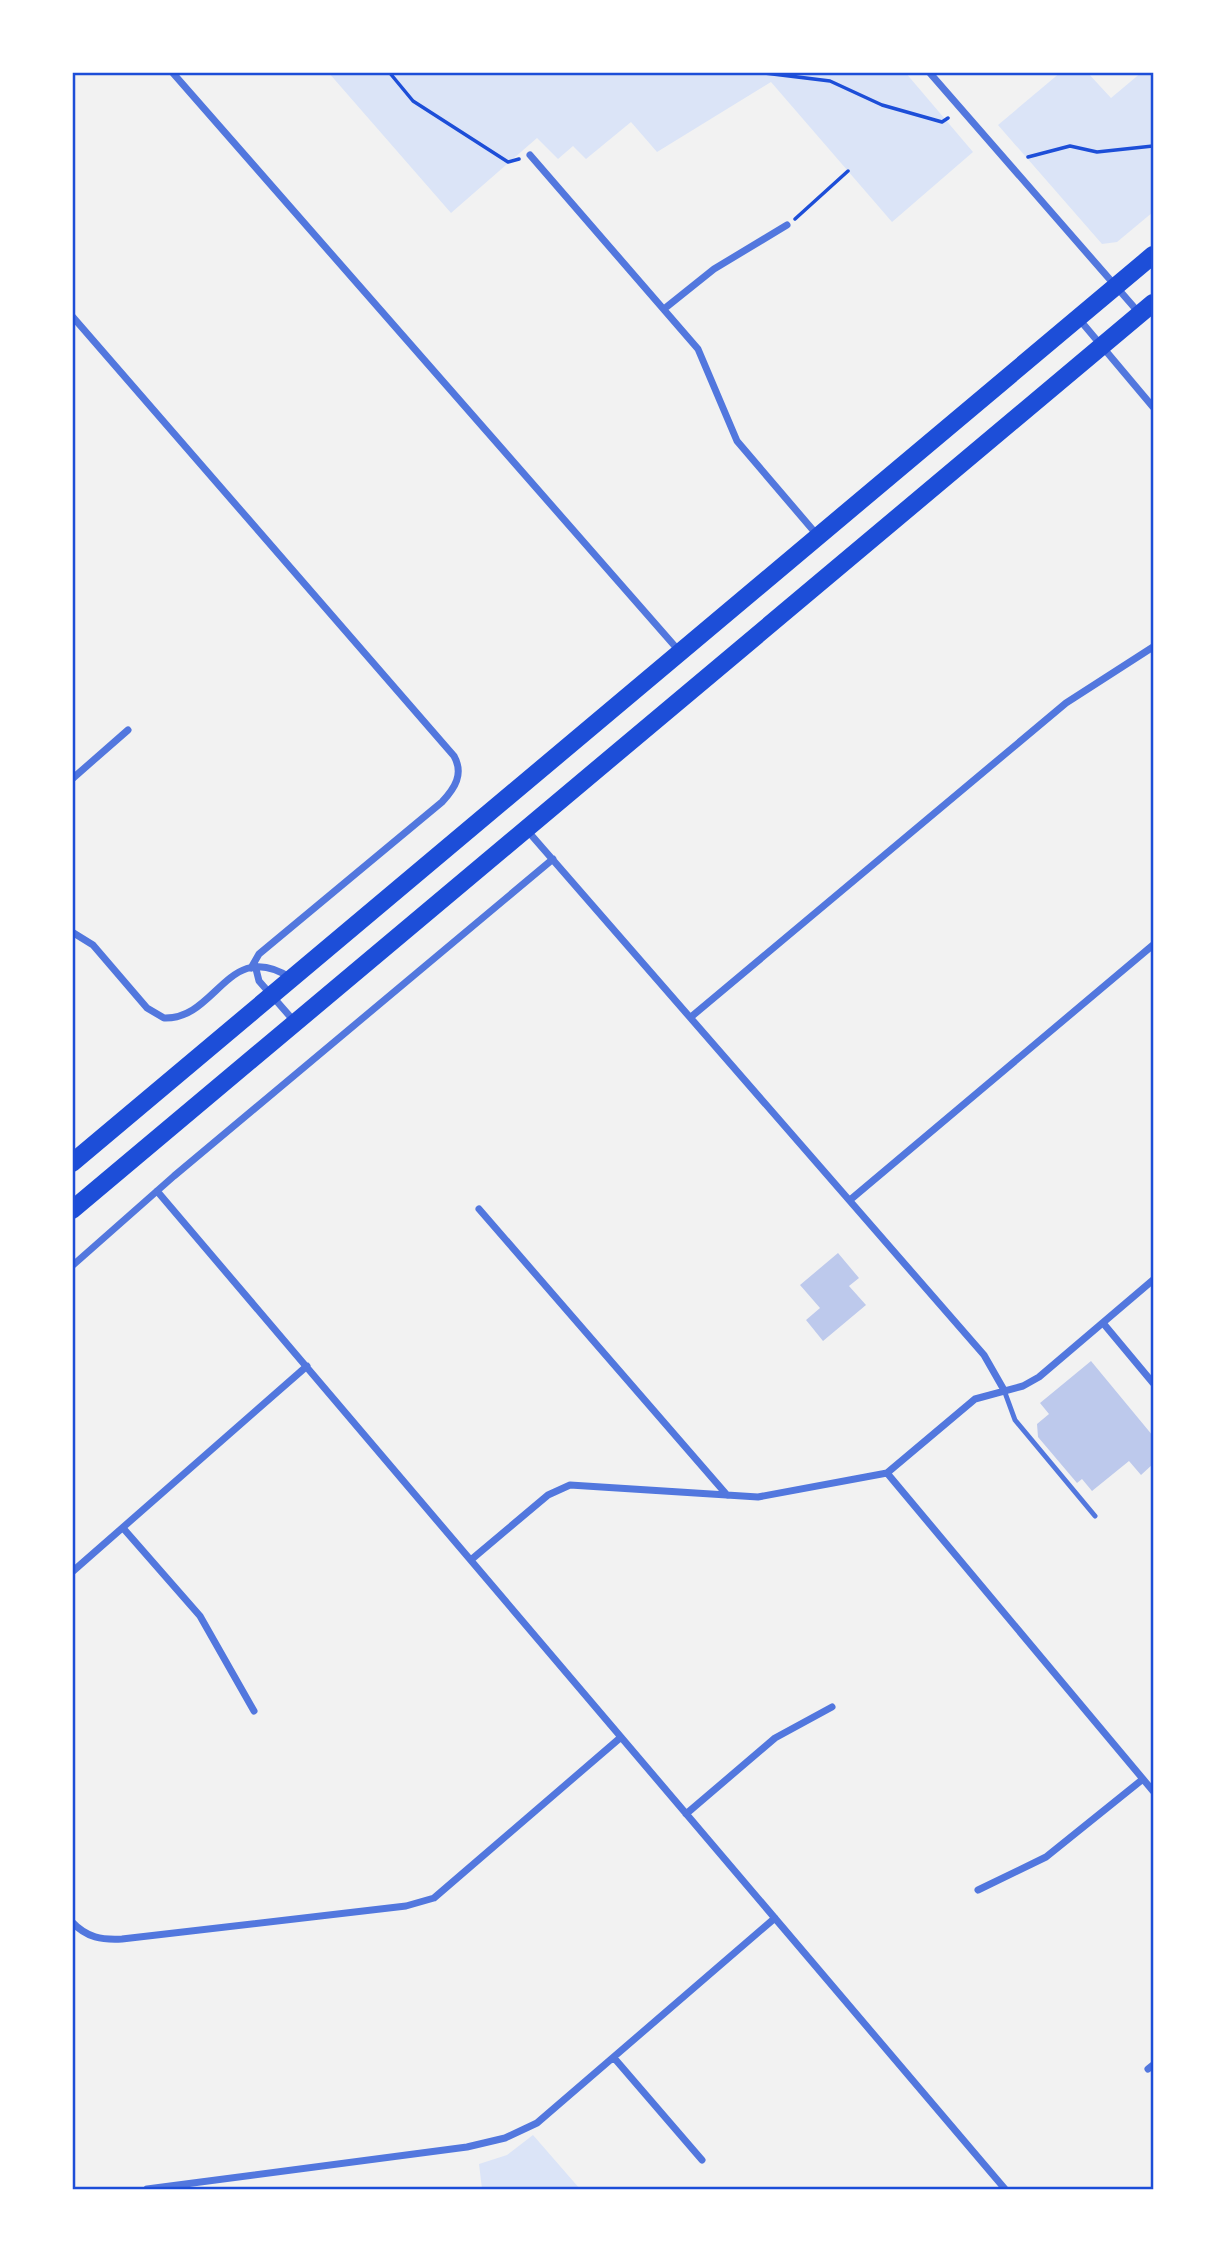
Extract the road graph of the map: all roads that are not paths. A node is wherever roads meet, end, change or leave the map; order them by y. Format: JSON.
{"nodes":[{"id":1,"x":172,"y":72,"type":"edge"},
{"id":2,"x":929,"y":72,"type":"edge"},
{"id":3,"x":530,"y":155,"type":"road end"},
{"id":4,"x":787,"y":225,"type":"road end"},
{"id":5,"x":1153,"y":255,"type":"edge"},
{"id":6,"x":1116,"y":286,"type":"junction"},
{"id":7,"x":1147,"y":308,"type":"edge"},
{"id":8,"x":664,"y":309,"type":"junction"},
{"id":9,"x":72,"y":316,"type":"edge"},
{"id":10,"x":1078,"y":318,"type":"junction"},
{"id":11,"x":1101,"y":346,"type":"junction"},
{"id":12,"x":1153,"y":407,"type":"edge"},
{"id":13,"x":819,"y":536,"type":"junction"},
{"id":14,"x":1153,"y":648,"type":"edge"},
{"id":15,"x":680,"y":652,"type":"junction"},
{"id":16,"x":128,"y":730,"type":"dead end"},
{"id":17,"x":72,"y":779,"type":"edge"},
{"id":18,"x":526,"y":828,"type":"junction"},
{"id":19,"x":553,"y":859,"type":"junction"},
{"id":20,"x":72,"y":932,"type":"edge"},
{"id":21,"x":1153,"y":945,"type":"edge"},
{"id":22,"x":253,"y":968,"type":"junction"},
{"id":23,"x":293,"y":978,"type":"junction"},
{"id":24,"x":272,"y":996,"type":"junction"},
{"id":25,"x":691,"y":1017,"type":"junction"},
{"id":26,"x":295,"y":1022,"type":"junction"},
{"id":27,"x":72,"y":1163,"type":"edge"},
{"id":28,"x":157,"y":1191,"type":"junction"},
{"id":29,"x":850,"y":1200,"type":"junction"},
{"id":30,"x":480,"y":1209,"type":"dead end"},
{"id":31,"x":72,"y":1210,"type":"edge"},
{"id":32,"x":72,"y":1266,"type":"edge"},
{"id":33,"x":1153,"y":1280,"type":"edge"},
{"id":34,"x":1102,"y":1323,"type":"junction"},
{"id":35,"x":307,"y":1366,"type":"junction"},
{"id":36,"x":1153,"y":1383,"type":"edge"},
{"id":37,"x":1004,"y":1390,"type":"junction"},
{"id":38,"x":887,"y":1473,"type":"junction"},
{"id":39,"x":727,"y":1496,"type":"junction"},
{"id":40,"x":1095,"y":1516,"type":"dead end"},
{"id":41,"x":123,"y":1528,"type":"junction"},
{"id":42,"x":472,"y":1559,"type":"junction"},
{"id":43,"x":72,"y":1572,"type":"edge"},
{"id":44,"x":832,"y":1707,"type":"dead end"},
{"id":45,"x":254,"y":1711,"type":"dead end"},
{"id":46,"x":620,"y":1738,"type":"junction"},
{"id":47,"x":1143,"y":1779,"type":"junction"},
{"id":48,"x":1153,"y":1791,"type":"edge"},
{"id":49,"x":686,"y":1814,"type":"junction"},
{"id":50,"x":978,"y":1890,"type":"dead end"},
{"id":51,"x":775,"y":1918,"type":"junction"},
{"id":52,"x":72,"y":1922,"type":"edge"},
{"id":53,"x":615,"y":2059,"type":"junction"},
{"id":54,"x":702,"y":2160,"type":"dead end"},
{"id":55,"x":147,"y":2189,"type":"edge"},
{"id":56,"x":1005,"y":2189,"type":"edge"}],
"edges":[{"from":1,"to":15,"type":"street"},
{"from":2,"to":6,"type":"street"},
{"from":3,"to":8,"type":"street"},
{"from":4,"to":8,"type":"street"},
{"from":5,"to":6,"type":"highway"},
{"from":6,"to":7,"type":"street"},
{"from":6,"to":10,"type":"highway"},
{"from":7,"to":11,"type":"highway"},
{"from":8,"to":13,"type":"street"},
{"from":9,"to":22,"type":"street"},
{"from":10,"to":11,"type":"street"},
{"from":10,"to":13,"type":"highway"},
{"from":11,"to":12,"type":"street"},
{"from":11,"to":18,"type":"highway"},
{"from":13,"to":15,"type":"highway"},
{"from":14,"to":25,"type":"street"},
{"from":15,"to":23,"type":"highway"},
{"from":16,"to":17,"type":"street"},
{"from":18,"to":19,"type":"street"},
{"from":18,"to":26,"type":"highway"},
{"from":19,"to":25,"type":"street"},
{"from":19,"to":28,"type":"street"},
{"from":20,"to":22,"type":"street"},
{"from":21,"to":29,"type":"street"},
{"from":22,"to":23,"type":"street"},
{"from":22,"to":24,"type":"street"},
{"from":23,"to":24,"type":"highway"},
{"from":24,"to":26,"type":"street"},
{"from":24,"to":27,"type":"highway"},
{"from":25,"to":29,"type":"street"},
{"from":26,"to":31,"type":"highway"},
{"from":28,"to":32,"type":"street"},
{"from":28,"to":35,"type":"street"},
{"from":29,"to":37,"type":"street"},
{"from":30,"to":39,"type":"street"},
{"from":33,"to":34,"type":"street"},
{"from":34,"to":36,"type":"street"},
{"from":34,"to":37,"type":"street"},
{"from":35,"to":41,"type":"street"},
{"from":35,"to":42,"type":"street"},
{"from":37,"to":38,"type":"street"},
{"from":37,"to":40,"type":"lane"},
{"from":38,"to":39,"type":"street"},
{"from":38,"to":47,"type":"street"},
{"from":39,"to":42,"type":"street"},
{"from":41,"to":43,"type":"street"},
{"from":41,"to":45,"type":"street"},
{"from":42,"to":46,"type":"street"},
{"from":44,"to":49,"type":"street"},
{"from":46,"to":49,"type":"street"},
{"from":46,"to":52,"type":"street"},
{"from":47,"to":48,"type":"street"},
{"from":47,"to":50,"type":"street"},
{"from":49,"to":51,"type":"street"},
{"from":51,"to":53,"type":"street"},
{"from":51,"to":56,"type":"street"},
{"from":53,"to":54,"type":"street"},
{"from":53,"to":55,"type":"street"}]}
